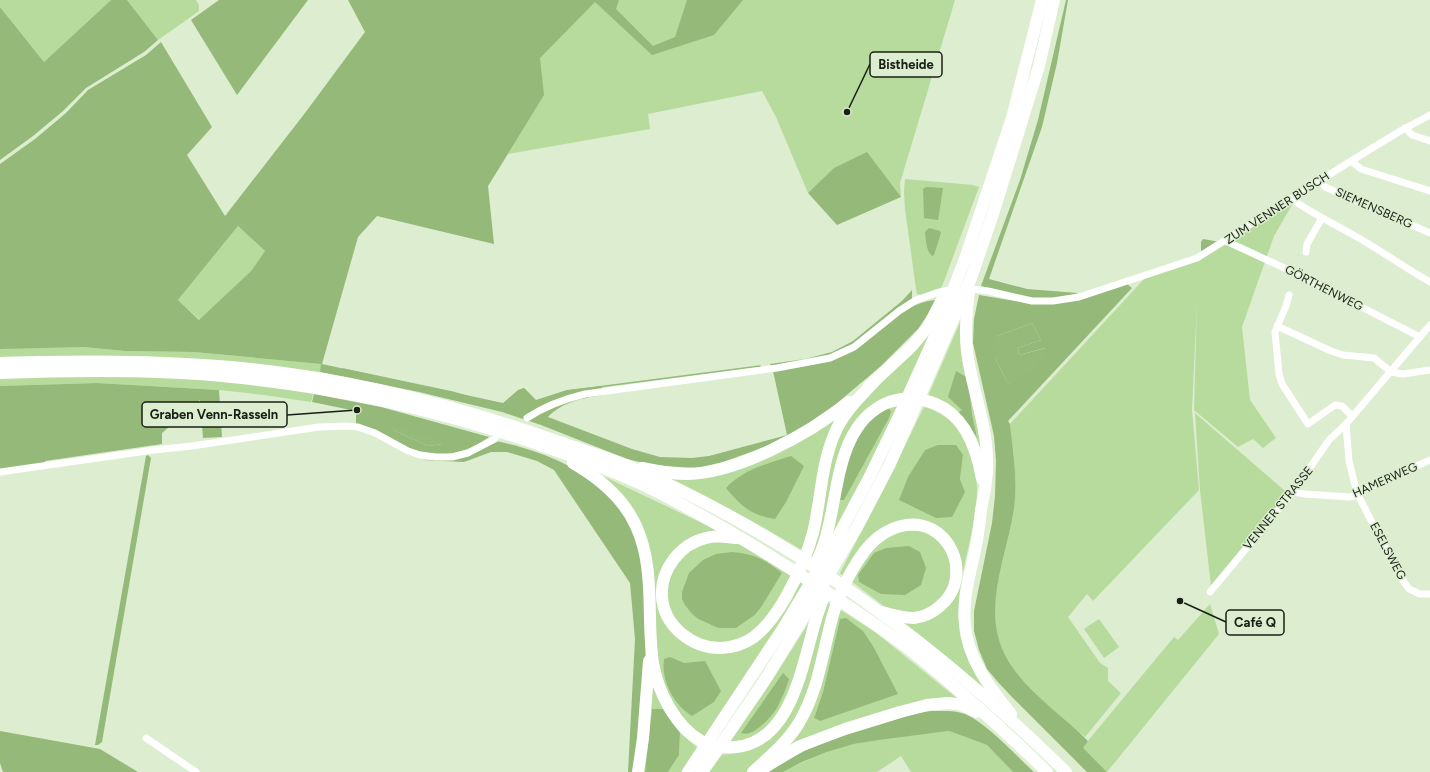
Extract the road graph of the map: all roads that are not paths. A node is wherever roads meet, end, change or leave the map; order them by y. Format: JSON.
{"nodes":[{"id":1,"x":1042,"y":0,"type":"edge"},
{"id":2,"x":1054,"y":0,"type":"edge"},
{"id":3,"x":1430,"y":115,"type":"edge"},
{"id":4,"x":1404,"y":128,"type":"junction"},
{"id":5,"x":1430,"y":141,"type":"edge"},
{"id":6,"x":1351,"y":161,"type":"junction"},
{"id":7,"x":1320,"y":181,"type":"junction"},
{"id":8,"x":1430,"y":191,"type":"edge"},
{"id":9,"x":1292,"y":199,"type":"junction"},
{"id":10,"x":1322,"y":218,"type":"junction"},
{"id":11,"x":1430,"y":233,"type":"edge"},
{"id":12,"x":1226,"y":241,"type":"junction"},
{"id":13,"x":1306,"y":252,"type":"dead end"},
{"id":14,"x":966,"y":256,"type":"junction"},
{"id":15,"x":971,"y":278,"type":"junction"},
{"id":16,"x":1430,"y":282,"type":"edge"},
{"id":17,"x":1289,"y":295,"type":"dead end"},
{"id":18,"x":1430,"y":325,"type":"edge"},
{"id":19,"x":1277,"y":326,"type":"junction"},
{"id":20,"x":1420,"y":337,"type":"junction"},
{"id":21,"x":0,"y":363,"type":"edge"},
{"id":22,"x":1430,"y":370,"type":"edge"},
{"id":23,"x":1391,"y":372,"type":"junction"},
{"id":24,"x":0,"y":373,"type":"edge"},
{"id":25,"x":874,"y":382,"type":"junction"},
{"id":26,"x":1352,"y":416,"type":"junction"},
{"id":27,"x":527,"y":418,"type":"dead end"},
{"id":28,"x":1346,"y":424,"type":"junction"},
{"id":29,"x":515,"y":436,"type":"junction"},
{"id":30,"x":495,"y":439,"type":"dead end"},
{"id":31,"x":1430,"y":460,"type":"edge"},
{"id":32,"x":625,"y":465,"type":"junction"},
{"id":33,"x":0,"y":472,"type":"edge"},
{"id":34,"x":1293,"y":492,"type":"junction"},
{"id":35,"x":1357,"y":494,"type":"junction"},
{"id":36,"x":984,"y":496,"type":"junction"},
{"id":37,"x":741,"y":538,"type":"junction"},
{"id":38,"x":838,"y":560,"type":"junction"},
{"id":39,"x":805,"y":592,"type":"junction"},
{"id":40,"x":1210,"y":592,"type":"dead end"},
{"id":41,"x":1430,"y":594,"type":"edge"},
{"id":42,"x":877,"y":610,"type":"junction"},
{"id":43,"x":650,"y":620,"type":"junction"},
{"id":44,"x":992,"y":720,"type":"junction"},
{"id":45,"x":146,"y":738,"type":"dead end"},
{"id":46,"x":1033,"y":739,"type":"junction"},
{"id":47,"x":196,"y":772,"type":"edge"},
{"id":48,"x":638,"y":772,"type":"edge"},
{"id":49,"x":688,"y":772,"type":"edge"},
{"id":50,"x":702,"y":772,"type":"edge"},
{"id":51,"x":753,"y":772,"type":"edge"},
{"id":52,"x":757,"y":772,"type":"edge"},
{"id":53,"x":1047,"y":772,"type":"edge"},
{"id":54,"x":1066,"y":772,"type":"edge"}],
"edges":[{"from":1,"to":14,"type":"highway"},
{"from":2,"to":15,"type":"highway"},
{"from":3,"to":4,"type":"street","name":"ZUM VENNER BUSCH"},
{"from":4,"to":5,"type":"street"},
{"from":4,"to":6,"type":"street","name":"ZUM VENNER BUSCH"},
{"from":6,"to":7,"type":"street","name":"ZUM VENNER BUSCH"},
{"from":6,"to":8,"type":"street"},
{"from":7,"to":9,"type":"street","name":"ZUM VENNER BUSCH"},
{"from":7,"to":11,"type":"street","name":"SIEMENSBERG"},
{"from":9,"to":10,"type":"street"},
{"from":9,"to":12,"type":"street","name":"ZUM VENNER BUSCH"},
{"from":10,"to":13,"type":"street"},
{"from":10,"to":16,"type":"street"},
{"from":12,"to":20,"type":"street","name":"GÖRTHENWEG"},
{"from":12,"to":27,"type":"street","name":"ZUM VENNER BUSCH"},
{"from":14,"to":25,"type":"highway"},
{"from":14,"to":39,"type":"highway"},
{"from":15,"to":36,"type":"highway"},
{"from":15,"to":38,"type":"highway"},
{"from":17,"to":19,"type":"street"},
{"from":18,"to":20,"type":"street","name":"VENNER STRASSE"},
{"from":19,"to":23,"type":"street"},
{"from":19,"to":26,"type":"street"},
{"from":20,"to":23,"type":"street","name":"VENNER STRASSE"},
{"from":21,"to":32,"type":"highway"},
{"from":22,"to":23,"type":"street"},
{"from":23,"to":26,"type":"street","name":"VENNER STRASSE"},
{"from":24,"to":29,"type":"highway"},
{"from":25,"to":32,"type":"highway"},
{"from":25,"to":37,"type":"highway"},
{"from":26,"to":28,"type":"street","name":"VENNER STRASSE"},
{"from":28,"to":34,"type":"street","name":"VENNER STRASSE"},
{"from":28,"to":35,"type":"street"},
{"from":29,"to":37,"type":"highway"},
{"from":29,"to":43,"type":"highway"},
{"from":30,"to":33,"type":"street"},
{"from":31,"to":35,"type":"street","name":"HAMERWEG"},
{"from":32,"to":42,"type":"highway"},
{"from":34,"to":35,"type":"street","name":"HAMERWEG"},
{"from":34,"to":40,"type":"street","name":"VENNER STRASSE"},
{"from":35,"to":41,"type":"street","name":"ESELSWEG"},
{"from":36,"to":39,"type":"highway"},
{"from":36,"to":46,"type":"highway"},
{"from":37,"to":44,"type":"highway"},
{"from":38,"to":43,"type":"highway"},
{"from":38,"to":50,"type":"highway"},
{"from":39,"to":49,"type":"highway"},
{"from":42,"to":46,"type":"highway"},
{"from":42,"to":51,"type":"highway"},
{"from":43,"to":48,"type":"highway"},
{"from":44,"to":52,"type":"highway"},
{"from":44,"to":53,"type":"highway"},
{"from":45,"to":47,"type":"street"},
{"from":46,"to":54,"type":"highway"}]}
